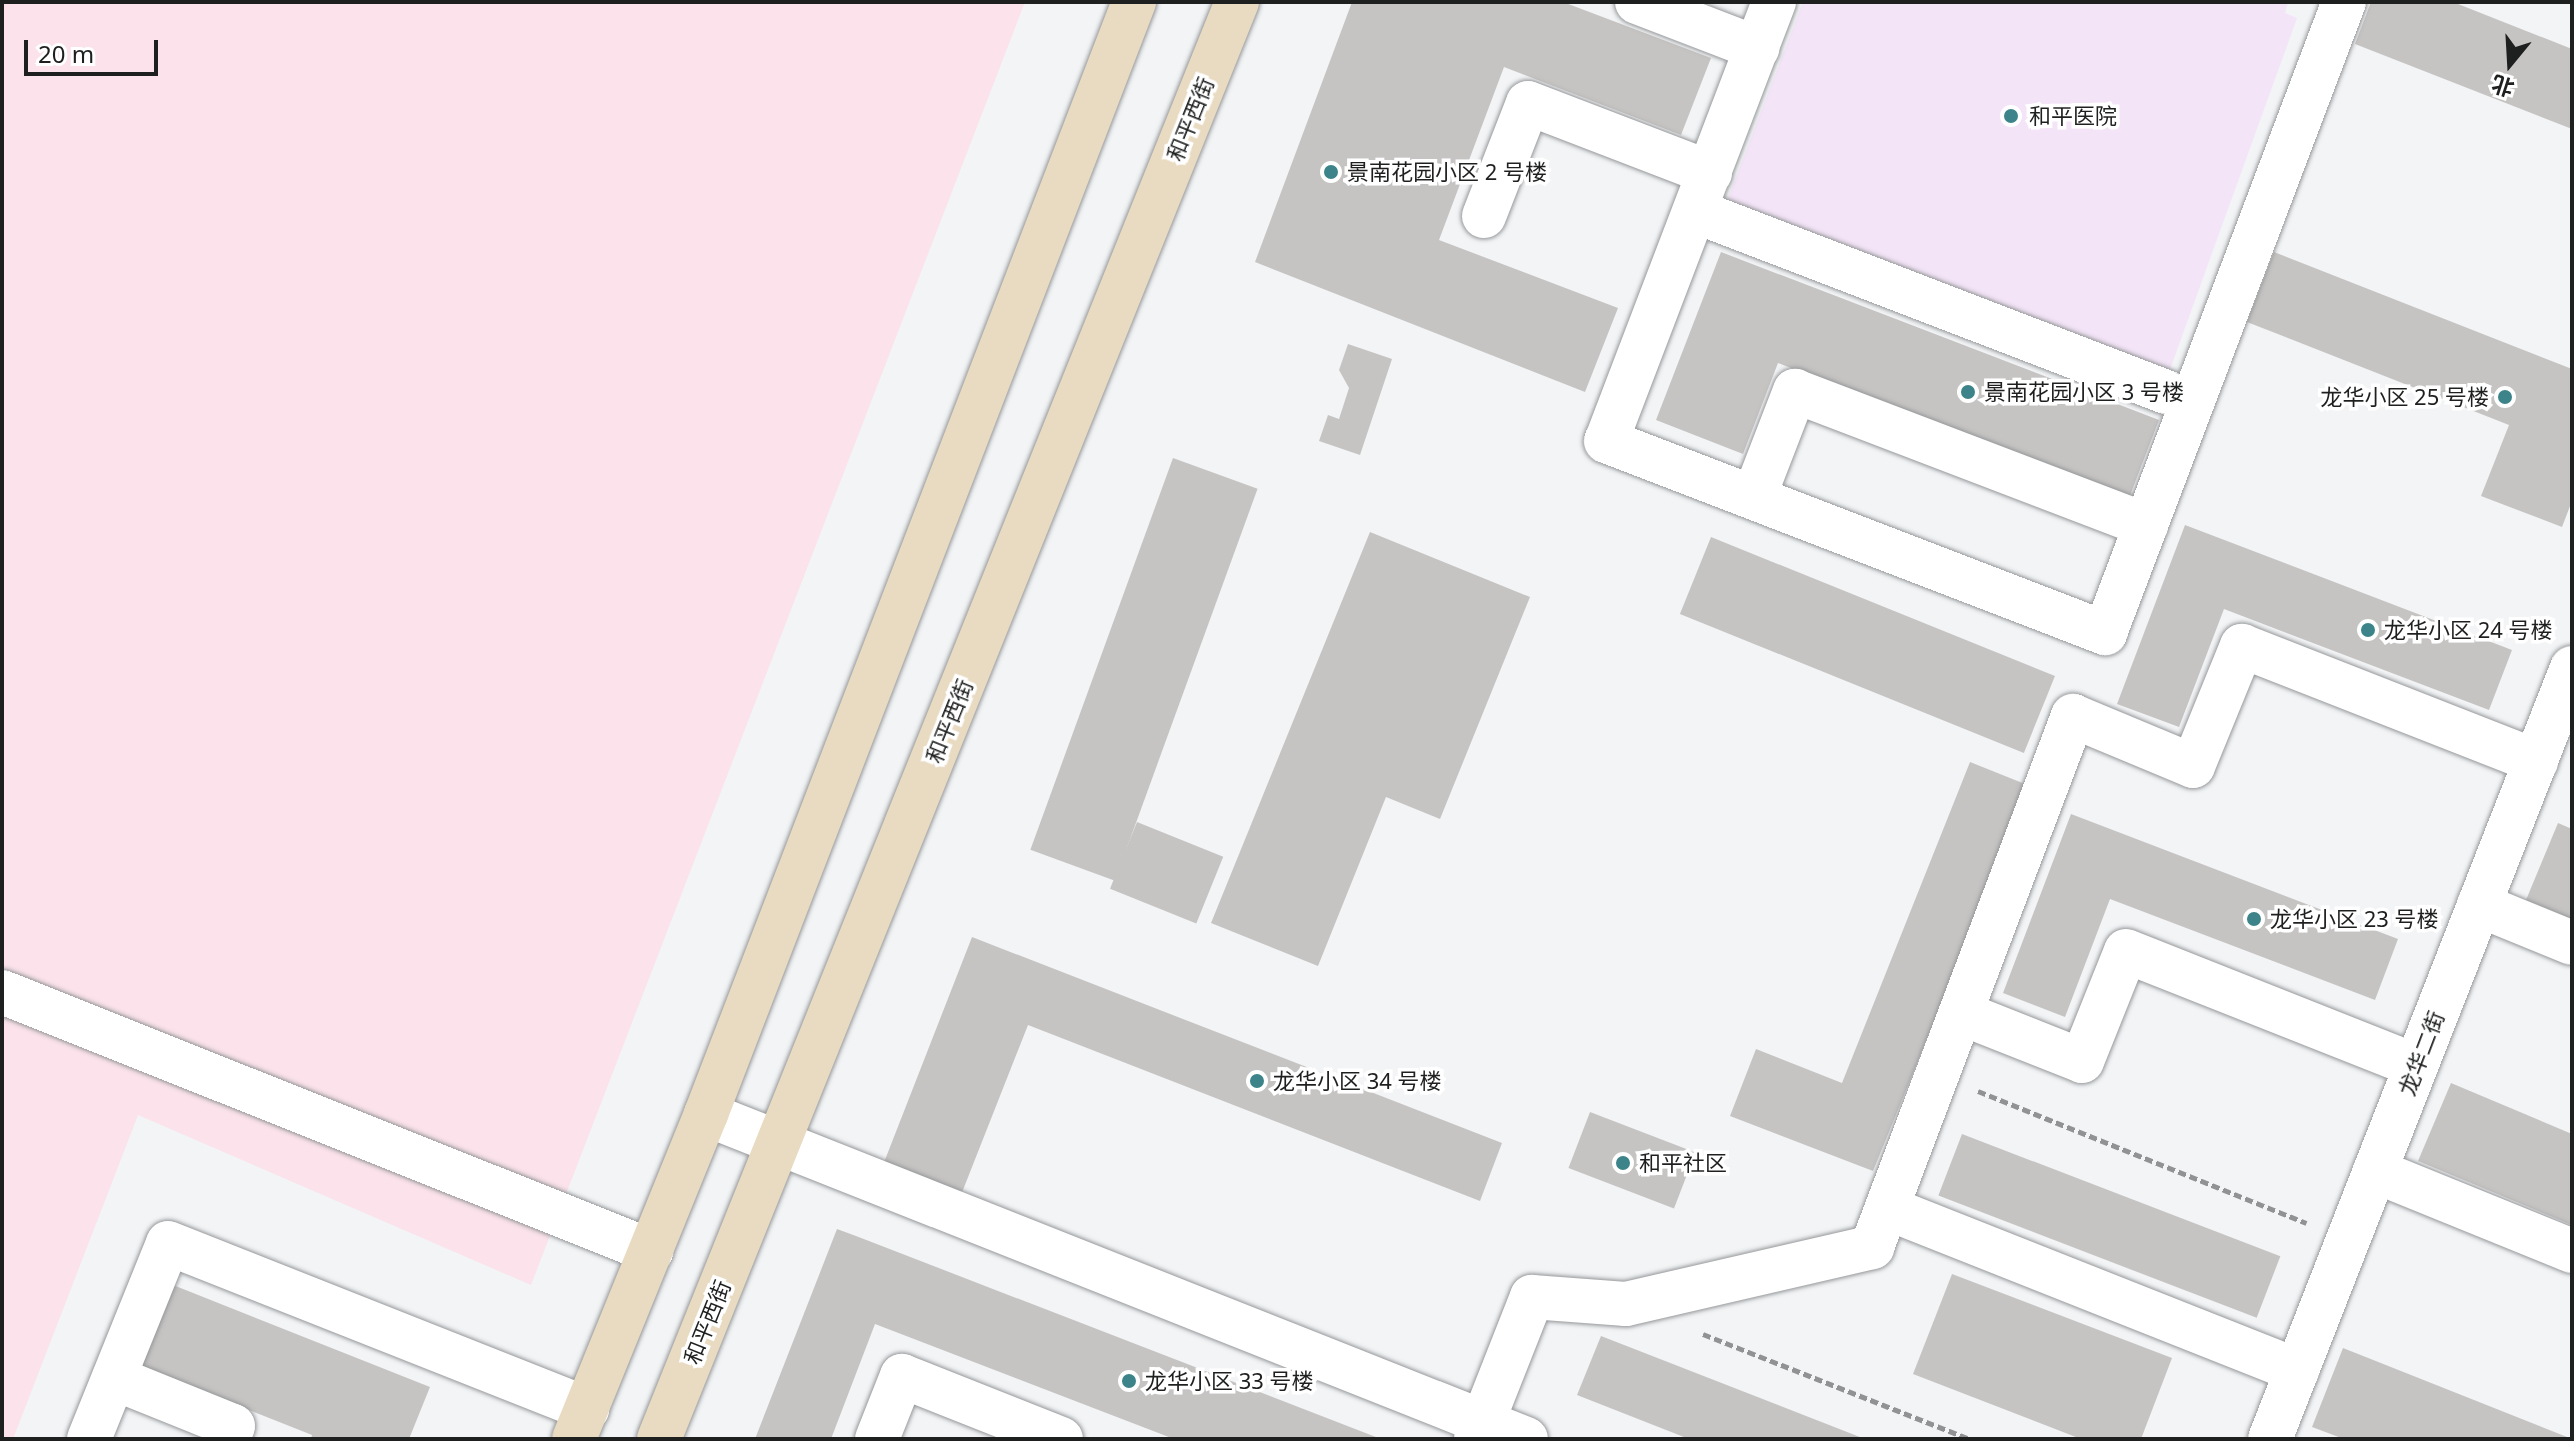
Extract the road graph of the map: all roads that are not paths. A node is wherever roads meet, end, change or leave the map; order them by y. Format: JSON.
{"nodes":[{"id":1,"x":1134,"y":2,"type":"edge"},
{"id":2,"x":1237,"y":2,"type":"edge"},
{"id":3,"x":1637,"y":2,"type":"edge"},
{"id":4,"x":1774,"y":2,"type":"edge"},
{"id":5,"x":2344,"y":2,"type":"edge"},
{"id":6,"x":1757,"y":48,"type":"junction"},
{"id":7,"x":1703,"y":192,"type":"junction"},
{"id":8,"x":1484,"y":216,"type":"dead end"},
{"id":9,"x":2166,"y":392,"type":"dead end"},
{"id":10,"x":1754,"y":497,"type":"junction"},
{"id":11,"x":2146,"y":525,"type":"junction"},
{"id":12,"x":2568,"y":692,"type":"edge"},
{"id":13,"x":2536,"y":761,"type":"junction"},
{"id":14,"x":2479,"y":905,"type":"junction"},
{"id":15,"x":2572,"y":943,"type":"edge"},
{"id":16,"x":2,"y":992,"type":"edge"},
{"id":17,"x":1961,"y":1013,"type":"junction"},
{"id":18,"x":2416,"y":1066,"type":"junction"},
{"id":19,"x":706,"y":1114,"type":"junction"},
{"id":20,"x":779,"y":1142,"type":"junction"},
{"id":21,"x":2375,"y":1171,"type":"junction"},
{"id":22,"x":1887,"y":1208,"type":"junction"},
{"id":23,"x":651,"y":1251,"type":"junction"},
{"id":24,"x":2572,"y":1251,"type":"edge"},
{"id":25,"x":2297,"y":1370,"type":"junction"},
{"id":26,"x":114,"y":1378,"type":"junction"},
{"id":27,"x":580,"y":1424,"type":"edge"},
{"id":28,"x":1480,"y":1430,"type":"edge"},
{"id":29,"x":2277,"y":1437,"type":"edge"},
{"id":30,"x":89,"y":1439,"type":"edge"},
{"id":31,"x":228,"y":1439,"type":"edge"},
{"id":32,"x":659,"y":1439,"type":"edge"},
{"id":33,"x":877,"y":1439,"type":"edge"},
{"id":34,"x":1061,"y":1439,"type":"edge"},
{"id":35,"x":1526,"y":1439,"type":"edge"}],
"edges":[{"from":1,"to":19,"type":"main road"},
{"from":2,"to":20,"type":"main road","name":"和平西街"},
{"from":3,"to":6,"type":"street"},
{"from":4,"to":6,"type":"street"},
{"from":5,"to":11,"type":"street"},
{"from":6,"to":7,"type":"street"},
{"from":7,"to":8,"type":"street"},
{"from":7,"to":9,"type":"street"},
{"from":7,"to":10,"type":"street"},
{"from":10,"to":11,"type":"street"},
{"from":10,"to":11,"type":"street"},
{"from":12,"to":13,"type":"street","name":"龙华二街"},
{"from":13,"to":14,"type":"street","name":"龙华二街"},
{"from":13,"to":17,"type":"street"},
{"from":14,"to":15,"type":"street"},
{"from":14,"to":18,"type":"street","name":"龙华二街"},
{"from":16,"to":23,"type":"street"},
{"from":17,"to":18,"type":"street"},
{"from":17,"to":22,"type":"street"},
{"from":18,"to":21,"type":"street","name":"龙华二街"},
{"from":19,"to":20,"type":"street"},
{"from":19,"to":23,"type":"main road"},
{"from":20,"to":28,"type":"street"},
{"from":20,"to":32,"type":"main road","name":"和平西街"},
{"from":21,"to":24,"type":"street"},
{"from":21,"to":25,"type":"street","name":"龙华二街"},
{"from":22,"to":25,"type":"street"},
{"from":22,"to":28,"type":"street"},
{"from":23,"to":27,"type":"main road"},
{"from":25,"to":29,"type":"street","name":"龙华二街"},
{"from":26,"to":27,"type":"street"},
{"from":26,"to":30,"type":"street"},
{"from":26,"to":31,"type":"street"},
{"from":28,"to":35,"type":"street"},
{"from":33,"to":34,"type":"street"}]}
